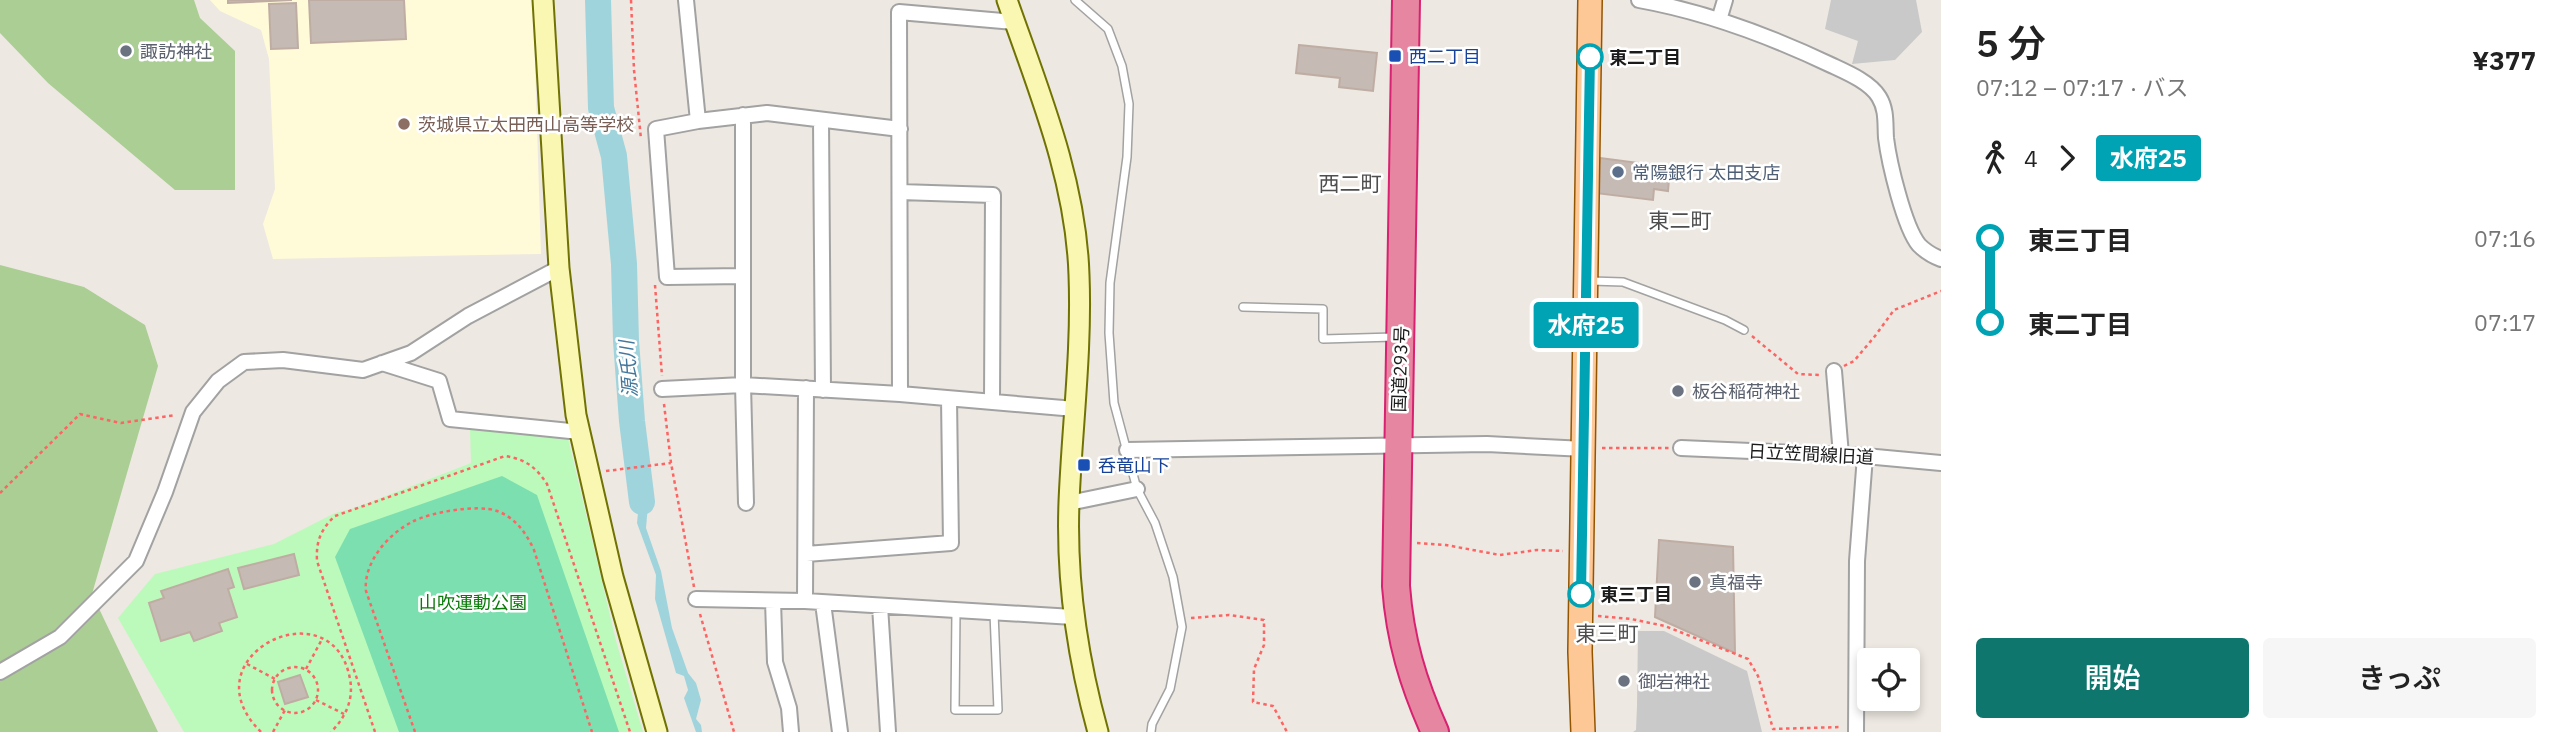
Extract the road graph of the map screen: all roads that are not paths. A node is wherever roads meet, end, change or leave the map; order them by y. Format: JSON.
{"nodes":[{"id":1,"x":543,"y":0,"type":"edge"},
{"id":2,"x":686,"y":0,"type":"edge"},
{"id":3,"x":1006,"y":0,"type":"edge"},
{"id":4,"x":1075,"y":0,"type":"edge"},
{"id":5,"x":1406,"y":0,"type":"edge"},
{"id":6,"x":1590,"y":0,"type":"edge"},
{"id":7,"x":1639,"y":0,"type":"edge"},
{"id":8,"x":1724,"y":0,"type":"edge"},
{"id":9,"x":1719,"y":20,"type":"junction"},
{"id":10,"x":1014,"y":22,"type":"junction"},
{"id":11,"x":743,"y":115,"type":"junction"},
{"id":12,"x":821,"y":120,"type":"junction"},
{"id":13,"x":698,"y":121,"type":"junction"},
{"id":14,"x":900,"y":129,"type":"junction"},
{"id":15,"x":900,"y":192,"type":"junction"},
{"id":16,"x":1941,"y":259,"type":"edge"},
{"id":17,"x":559,"y":268,"type":"junction"},
{"id":18,"x":743,"y":276,"type":"junction"},
{"id":19,"x":1586,"y":281,"type":"junction"},
{"id":20,"x":1243,"y":307,"type":"dead end"},
{"id":21,"x":1744,"y":330,"type":"road end"},
{"id":22,"x":1401,"y":337,"type":"junction"},
{"id":23,"x":382,"y":363,"type":"junction"},
{"id":24,"x":1834,"y":371,"type":"road end"},
{"id":25,"x":743,"y":385,"type":"junction"},
{"id":26,"x":806,"y":388,"type":"junction"},
{"id":27,"x":663,"y":389,"type":"road end"},
{"id":28,"x":823,"y":390,"type":"junction"},
{"id":29,"x":900,"y":394,"type":"junction"},
{"id":30,"x":949,"y":399,"type":"junction"},
{"id":31,"x":992,"y":402,"type":"junction"},
{"id":32,"x":1075,"y":409,"type":"junction"},
{"id":33,"x":580,"y":432,"type":"junction"},
{"id":34,"x":1398,"y":446,"type":"junction"},
{"id":35,"x":1681,"y":448,"type":"road end"},
{"id":36,"x":1585,"y":449,"type":"junction"},
{"id":37,"x":1126,"y":450,"type":"junction"},
{"id":38,"x":1841,"y":455,"type":"junction"},
{"id":39,"x":1866,"y":456,"type":"junction"},
{"id":40,"x":1941,"y":463,"type":"edge"},
{"id":41,"x":1137,"y":489,"type":"junction"},
{"id":42,"x":746,"y":503,"type":"dead end"},
{"id":43,"x":1069,"y":503,"type":"junction"},
{"id":44,"x":806,"y":554,"type":"junction"},
{"id":45,"x":696,"y":599,"type":"road end"},
{"id":46,"x":773,"y":601,"type":"junction"},
{"id":47,"x":805,"y":601,"type":"junction"},
{"id":48,"x":823,"y":603,"type":"junction"},
{"id":49,"x":880,"y":606,"type":"junction"},
{"id":50,"x":957,"y":611,"type":"junction"},
{"id":51,"x":994,"y":613,"type":"junction"},
{"id":52,"x":1073,"y":617,"type":"junction"},
{"id":53,"x":0,"y":672,"type":"edge"},
{"id":54,"x":1856,"y":730,"type":"edge"},
{"id":55,"x":657,"y":732,"type":"edge"},
{"id":56,"x":791,"y":732,"type":"edge"},
{"id":57,"x":840,"y":732,"type":"edge"},
{"id":58,"x":888,"y":732,"type":"edge"},
{"id":59,"x":1098,"y":732,"type":"edge"},
{"id":60,"x":1151,"y":732,"type":"edge"},
{"id":61,"x":1435,"y":732,"type":"edge"},
{"id":62,"x":1583,"y":732,"type":"edge"}],
"edges":[{"from":1,"to":17,"type":"street"},
{"from":2,"to":13,"type":"street"},
{"from":3,"to":10,"type":"street"},
{"from":4,"to":37,"type":"lane"},
{"from":5,"to":22,"type":"highway","name":"国道293号"},
{"from":6,"to":19,"type":"main road"},
{"from":7,"to":9,"type":"street"},
{"from":8,"to":9,"type":"street"},
{"from":9,"to":16,"type":"street"},
{"from":10,"to":14,"type":"street"},
{"from":10,"to":32,"type":"street"},
{"from":11,"to":12,"type":"street"},
{"from":11,"to":13,"type":"street"},
{"from":11,"to":18,"type":"street"},
{"from":12,"to":14,"type":"street"},
{"from":12,"to":28,"type":"street"},
{"from":13,"to":18,"type":"street"},
{"from":14,"to":15,"type":"street"},
{"from":15,"to":29,"type":"street"},
{"from":15,"to":31,"type":"street"},
{"from":17,"to":23,"type":"street"},
{"from":17,"to":33,"type":"street"},
{"from":18,"to":25,"type":"street"},
{"from":19,"to":21,"type":"lane"},
{"from":19,"to":36,"type":"main road"},
{"from":20,"to":22,"type":"lane"},
{"from":22,"to":34,"type":"highway","name":"国道293号"},
{"from":23,"to":33,"type":"street"},
{"from":23,"to":53,"type":"street"},
{"from":24,"to":38,"type":"street"},
{"from":25,"to":26,"type":"street"},
{"from":25,"to":27,"type":"street"},
{"from":25,"to":42,"type":"street"},
{"from":26,"to":28,"type":"street"},
{"from":26,"to":44,"type":"street"},
{"from":28,"to":29,"type":"street"},
{"from":29,"to":30,"type":"street"},
{"from":30,"to":31,"type":"street"},
{"from":30,"to":44,"type":"street"},
{"from":31,"to":32,"type":"street"},
{"from":32,"to":43,"type":"street"},
{"from":33,"to":55,"type":"street"},
{"from":34,"to":36,"type":"street"},
{"from":34,"to":37,"type":"street"},
{"from":34,"to":61,"type":"highway","name":"国道293号"},
{"from":35,"to":38,"type":"street","name":"日立笠間線旧道"},
{"from":36,"to":62,"type":"main road"},
{"from":37,"to":41,"type":"lane"},
{"from":38,"to":39,"type":"street","name":"日立笠間線旧道"},
{"from":39,"to":40,"type":"street","name":"日立笠間線旧道"},
{"from":39,"to":54,"type":"street"},
{"from":41,"to":43,"type":"street"},
{"from":41,"to":60,"type":"lane"},
{"from":43,"to":52,"type":"street"},
{"from":44,"to":47,"type":"street"},
{"from":45,"to":46,"type":"street"},
{"from":46,"to":47,"type":"street"},
{"from":46,"to":56,"type":"street"},
{"from":47,"to":48,"type":"street"},
{"from":48,"to":49,"type":"street"},
{"from":48,"to":57,"type":"street"},
{"from":49,"to":50,"type":"street"},
{"from":49,"to":58,"type":"street"},
{"from":50,"to":51,"type":"street"},
{"from":50,"to":51,"type":"lane"},
{"from":51,"to":52,"type":"street"},
{"from":52,"to":59,"type":"street"}]}
